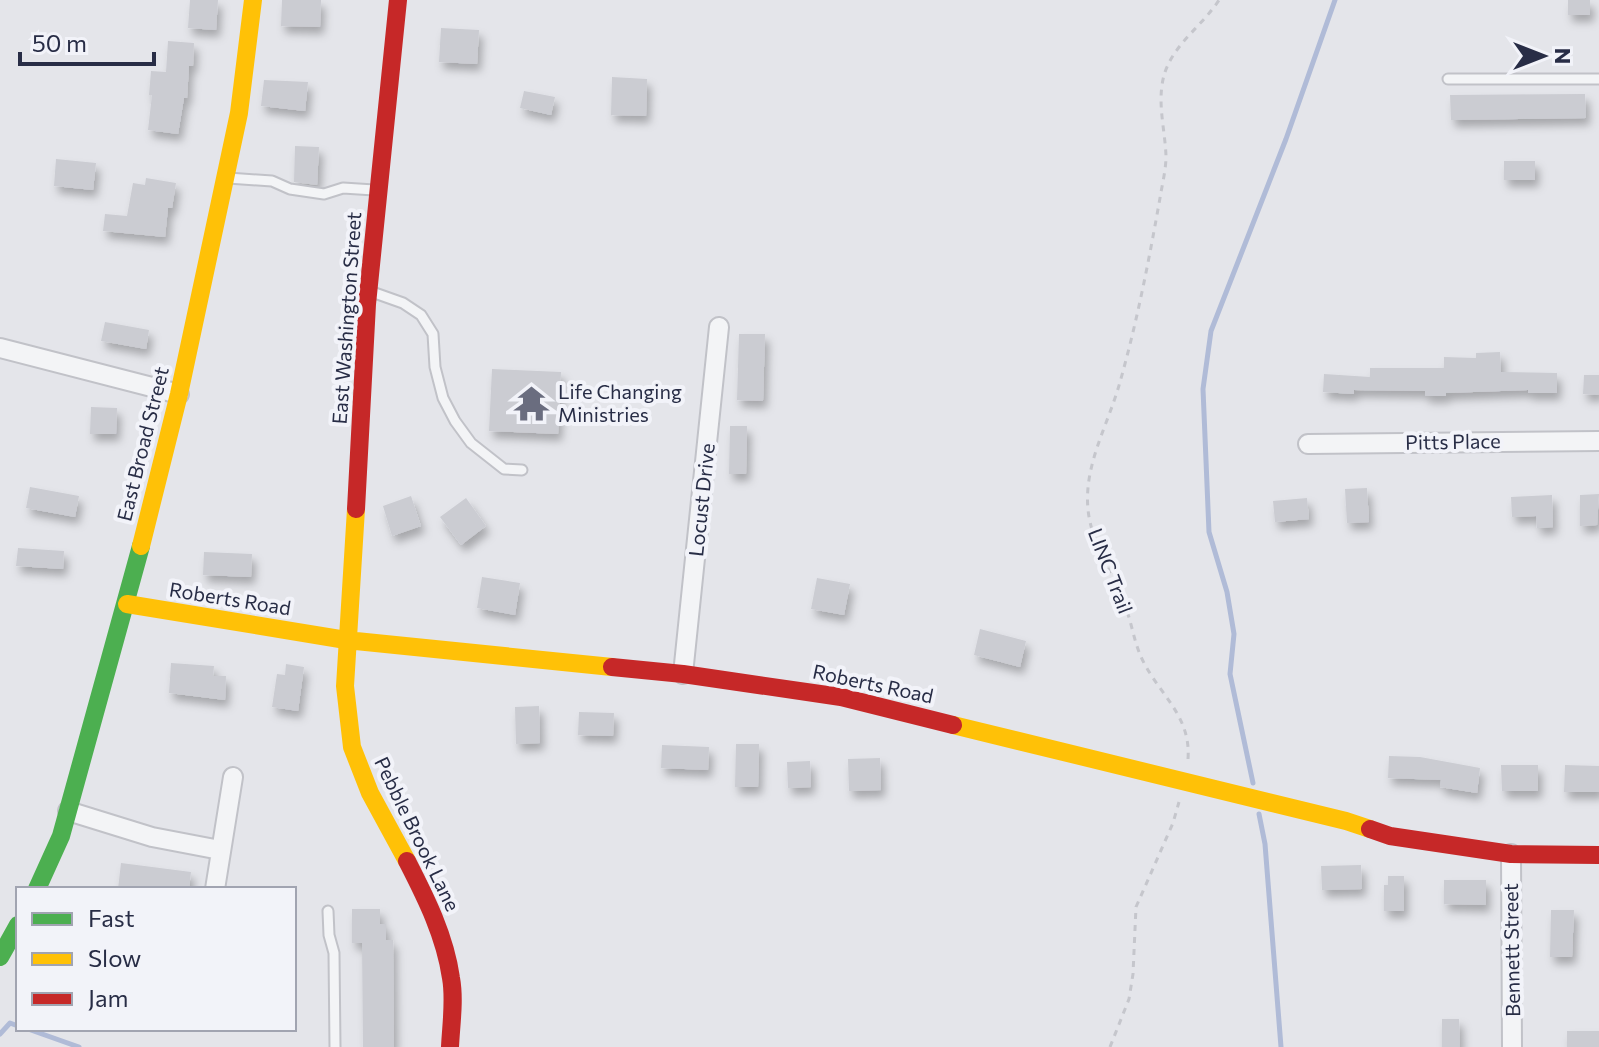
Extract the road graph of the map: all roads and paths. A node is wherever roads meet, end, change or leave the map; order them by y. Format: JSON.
{"nodes":[{"id":1,"x":253,"y":0,"type":"edge"},
{"id":2,"x":398,"y":0,"type":"edge"},
{"id":3,"x":1219,"y":0,"type":"edge"},
{"id":4,"x":1448,"y":79,"type":"dead end"},
{"id":5,"x":1599,"y":79,"type":"edge"},
{"id":6,"x":225,"y":178,"type":"junction"},
{"id":7,"x":378,"y":190,"type":"junction"},
{"id":8,"x":369,"y":291,"type":"junction"},
{"id":9,"x":719,"y":327,"type":"dead end"},
{"id":10,"x":0,"y":348,"type":"edge"},
{"id":11,"x":179,"y":394,"type":"junction"},
{"id":12,"x":1599,"y":441,"type":"edge"},
{"id":13,"x":1308,"y":444,"type":"dead end"},
{"id":14,"x":522,"y":470,"type":"dead end"},
{"id":15,"x":127,"y":604,"type":"junction"},
{"id":16,"x":346,"y":640,"type":"junction"},
{"id":17,"x":683,"y":674,"type":"junction"},
{"id":18,"x":233,"y":777,"type":"dead end"},
{"id":19,"x":1185,"y":781,"type":"junction"},
{"id":20,"x":68,"y":811,"type":"junction"},
{"id":21,"x":220,"y":850,"type":"junction"},
{"id":22,"x":1511,"y":854,"type":"junction"},
{"id":23,"x":1599,"y":855,"type":"edge"},
{"id":24,"x":38,"y":887,"type":"edge"},
{"id":25,"x":215,"y":887,"type":"edge"},
{"id":26,"x":328,"y":911,"type":"dead end"},
{"id":27,"x":16,"y":929,"type":"edge"},
{"id":28,"x":0,"y":957,"type":"edge"},
{"id":29,"x":335,"y":1047,"type":"edge"},
{"id":30,"x":450,"y":1047,"type":"edge"},
{"id":31,"x":1110,"y":1047,"type":"edge"},
{"id":32,"x":1512,"y":1047,"type":"edge"}],
"edges":[{"from":1,"to":6,"type":"street","name":"East Broad Street"},
{"from":2,"to":7,"type":"street","name":"East Washington Street"},
{"from":3,"to":19,"type":"path","name":"LINC Trail"},
{"from":4,"to":5,"type":"lane"},
{"from":6,"to":7,"type":"lane"},
{"from":6,"to":11,"type":"street","name":"East Broad Street"},
{"from":7,"to":8,"type":"street","name":"East Washington Street"},
{"from":8,"to":14,"type":"lane"},
{"from":8,"to":16,"type":"street","name":"East Washington Street"},
{"from":9,"to":17,"type":"street","name":"Locust Drive"},
{"from":10,"to":11,"type":"street"},
{"from":11,"to":15,"type":"street","name":"East Broad Street"},
{"from":12,"to":13,"type":"street","name":"Pitts Place"},
{"from":15,"to":16,"type":"street","name":"Roberts Road"},
{"from":15,"to":20,"type":"street","name":"East Broad Street"},
{"from":16,"to":17,"type":"street","name":"Roberts Road"},
{"from":16,"to":30,"type":"street","name":"Pebble Brook Lane"},
{"from":17,"to":19,"type":"street","name":"Roberts Road"},
{"from":18,"to":21,"type":"street"},
{"from":19,"to":22,"type":"street","name":"Roberts Road"},
{"from":19,"to":31,"type":"path","name":"LINC Trail"},
{"from":20,"to":21,"type":"street"},
{"from":20,"to":24,"type":"street","name":"East Broad Street"},
{"from":21,"to":25,"type":"street"},
{"from":22,"to":23,"type":"street","name":"Roberts Road"},
{"from":22,"to":32,"type":"street","name":"Bennett Street"},
{"from":26,"to":29,"type":"lane"},
{"from":27,"to":28,"type":"street"}]}
